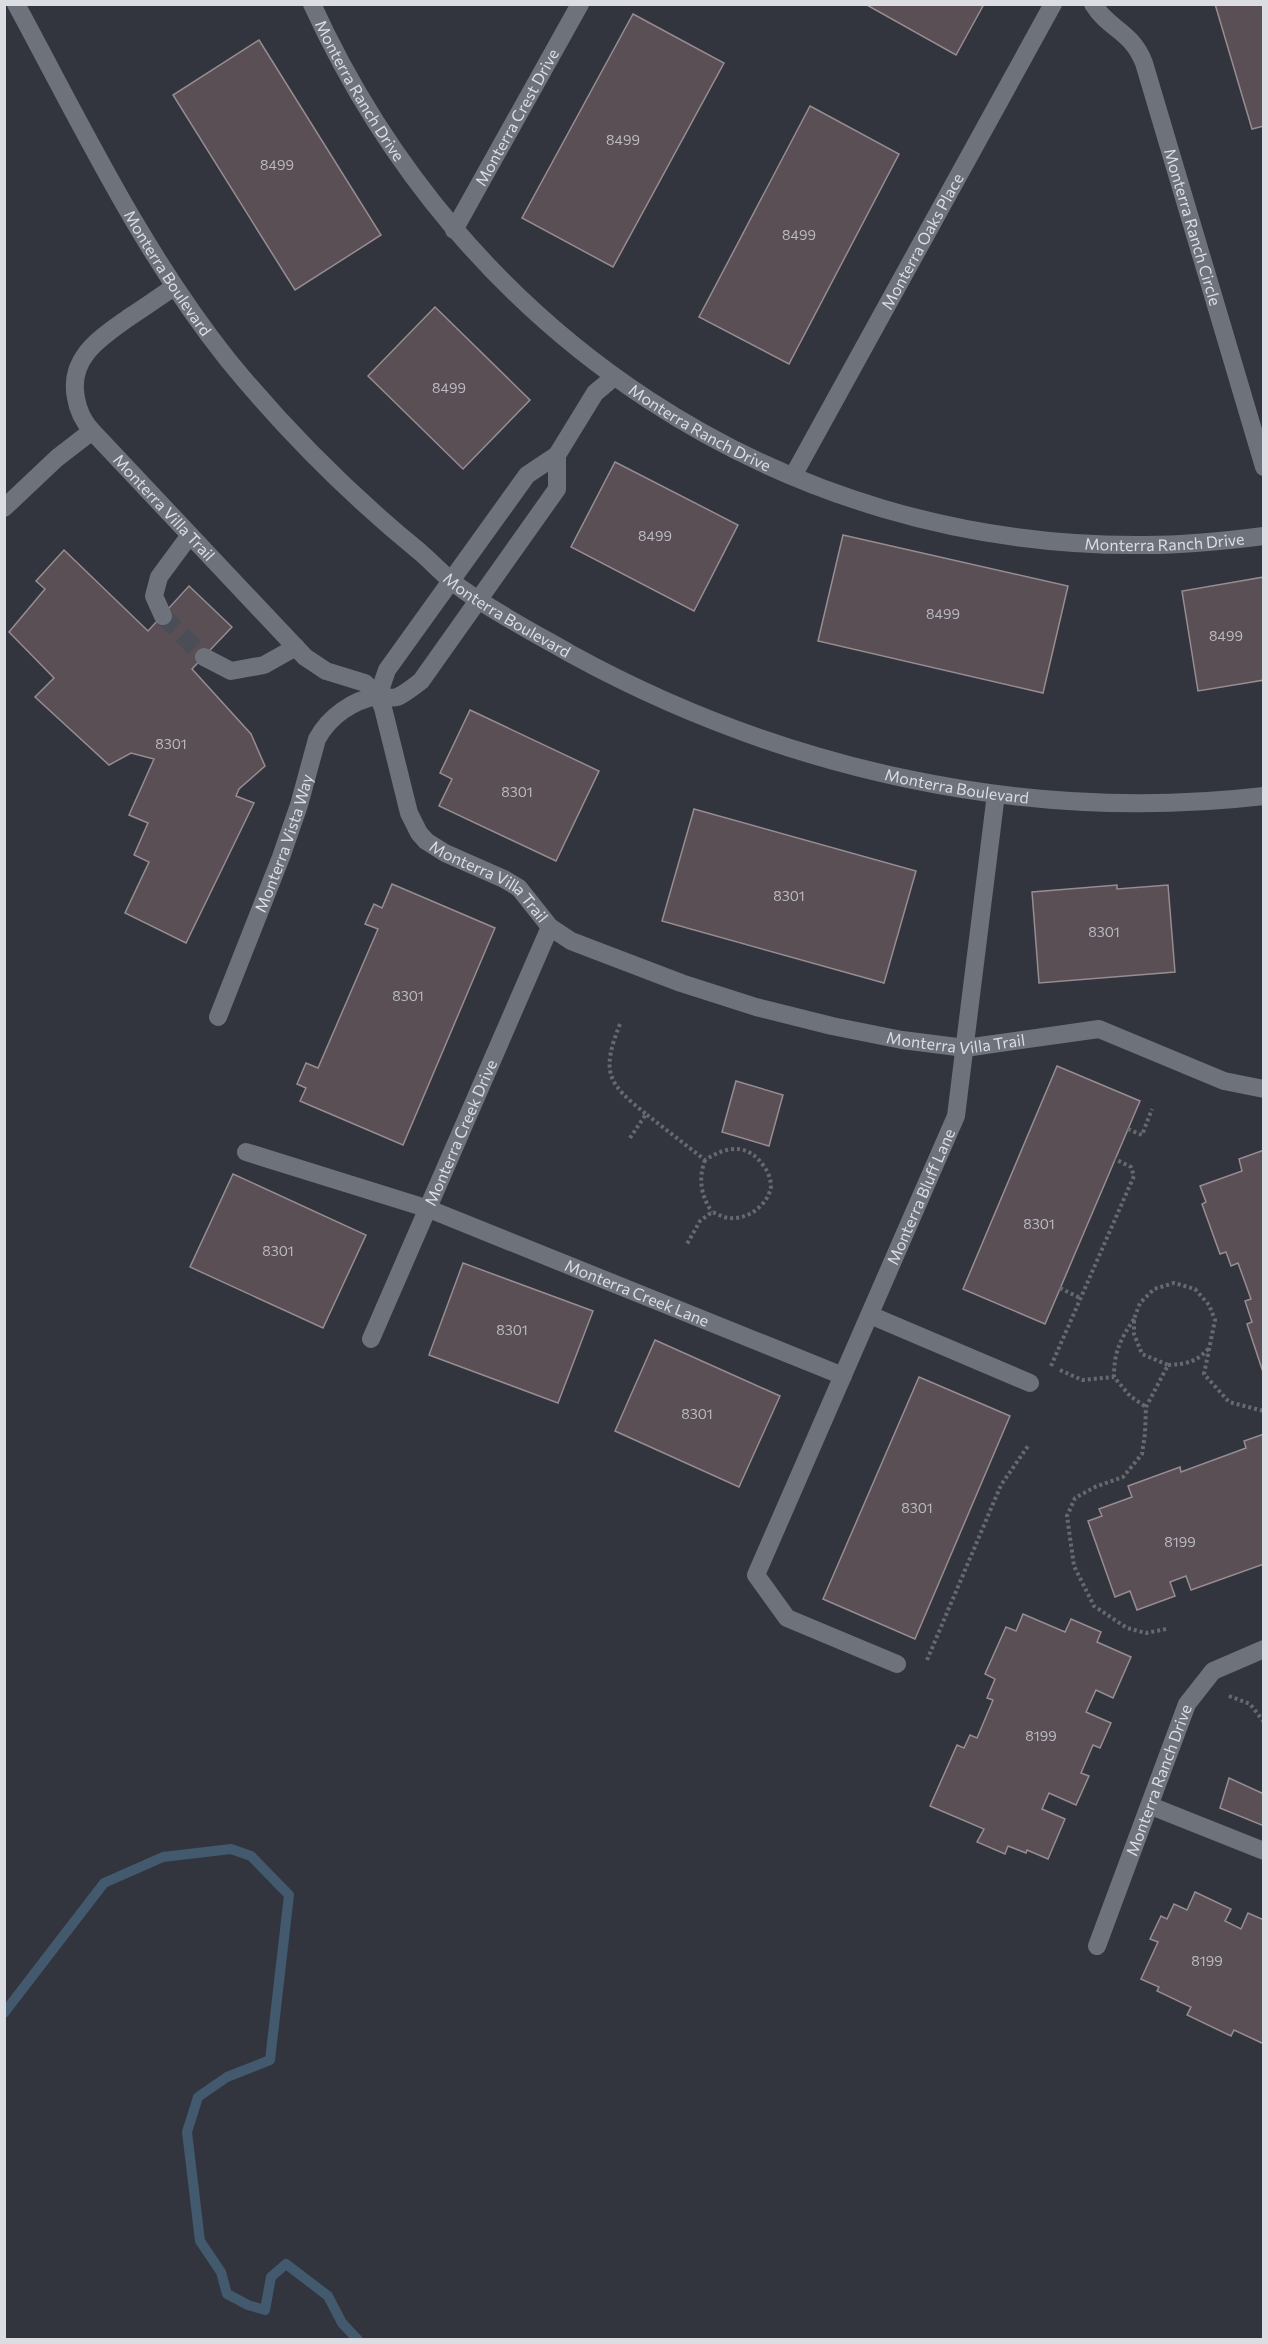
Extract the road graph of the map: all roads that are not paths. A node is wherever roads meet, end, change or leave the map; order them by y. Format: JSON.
{"nodes":[{"id":1,"x":16,"y":4,"type":"edge"},
{"id":2,"x":312,"y":4,"type":"edge"},
{"id":3,"x":580,"y":4,"type":"edge"},
{"id":4,"x":1053,"y":4,"type":"edge"},
{"id":5,"x":1093,"y":4,"type":"edge"},
{"id":6,"x":454,"y":230,"type":"junction"},
{"id":7,"x":174,"y":287,"type":"junction"},
{"id":8,"x":614,"y":377,"type":"junction"},
{"id":9,"x":92,"y":431,"type":"junction"},
{"id":10,"x":556,"y":455,"type":"junction"},
{"id":11,"x":1263,"y":467,"type":"edge"},
{"id":12,"x":793,"y":476,"type":"junction"},
{"id":13,"x":4,"y":508,"type":"edge"},
{"id":14,"x":190,"y":535,"type":"junction"},
{"id":15,"x":1263,"y":536,"type":"edge"},
{"id":16,"x":451,"y":581,"type":"junction"},
{"id":17,"x":478,"y":600,"type":"junction"},
{"id":18,"x":163,"y":616,"type":"tunnel mouth"},
{"id":19,"x":296,"y":647,"type":"junction"},
{"id":20,"x":204,"y":657,"type":"tunnel mouth"},
{"id":21,"x":378,"y":696,"type":"junction"},
{"id":22,"x":996,"y":794,"type":"junction"},
{"id":23,"x":1263,"y":796,"type":"edge"},
{"id":24,"x":550,"y":927,"type":"junction"},
{"id":25,"x":218,"y":1017,"type":"dead end"},
{"id":26,"x":965,"y":1048,"type":"junction"},
{"id":27,"x":1263,"y":1089,"type":"edge"},
{"id":28,"x":246,"y":1152,"type":"dead end"},
{"id":29,"x":429,"y":1209,"type":"junction"},
{"id":30,"x":870,"y":1315,"type":"junction"},
{"id":31,"x":371,"y":1339,"type":"dead end"},
{"id":32,"x":843,"y":1376,"type":"junction"},
{"id":33,"x":1030,"y":1383,"type":"dead end"},
{"id":34,"x":1263,"y":1649,"type":"edge"},
{"id":35,"x":897,"y":1664,"type":"dead end"},
{"id":36,"x":1151,"y":1806,"type":"junction"},
{"id":37,"x":1263,"y":1851,"type":"edge"},
{"id":38,"x":1097,"y":1946,"type":"dead end"}],
"edges":[{"from":1,"to":7,"type":"street","name":"Monterra Boulevard"},
{"from":2,"to":6,"type":"street","name":"Monterra Ranch Drive"},
{"from":3,"to":6,"type":"street","name":"Monterra Crest Drive"},
{"from":4,"to":12,"type":"street","name":"Monterra Oaks Place"},
{"from":5,"to":11,"type":"street","name":"Monterra Ranch Circle"},
{"from":6,"to":8,"type":"street","name":"Monterra Ranch Drive"},
{"from":7,"to":9,"type":"street","name":"Monterra Villa Trail"},
{"from":7,"to":16,"type":"street","name":"Monterra Boulevard"},
{"from":8,"to":10,"type":"street"},
{"from":8,"to":12,"type":"street","name":"Monterra Ranch Drive"},
{"from":9,"to":13,"type":"street"},
{"from":9,"to":14,"type":"street","name":"Monterra Villa Trail"},
{"from":10,"to":16,"type":"street"},
{"from":10,"to":17,"type":"street","name":"Monterra Vista Way"},
{"from":12,"to":15,"type":"street","name":"Monterra Ranch Drive"},
{"from":14,"to":18,"type":"street"},
{"from":14,"to":19,"type":"street","name":"Monterra Villa Trail"},
{"from":16,"to":17,"type":"street","name":"Monterra Boulevard"},
{"from":16,"to":21,"type":"street"},
{"from":17,"to":21,"type":"street","name":"Monterra Vista Way"},
{"from":17,"to":22,"type":"street","name":"Monterra Boulevard"},
{"from":19,"to":20,"type":"street"},
{"from":19,"to":21,"type":"street","name":"Monterra Villa Trail"},
{"from":21,"to":24,"type":"street","name":"Monterra Villa Trail"},
{"from":21,"to":25,"type":"street","name":"Monterra Vista Way"},
{"from":22,"to":23,"type":"street","name":"Monterra Boulevard"},
{"from":22,"to":26,"type":"street","name":"Monterra Bluff Lane"},
{"from":24,"to":26,"type":"street","name":"Monterra Villa Trail"},
{"from":24,"to":29,"type":"street","name":"Monterra Creek Drive"},
{"from":26,"to":27,"type":"street","name":"Monterra Villa Trail"},
{"from":26,"to":30,"type":"street","name":"Monterra Bluff Lane"},
{"from":28,"to":29,"type":"street","name":"Monterra Creek Lane"},
{"from":29,"to":31,"type":"street","name":"Monterra Creek Drive"},
{"from":29,"to":32,"type":"street","name":"Monterra Creek Lane"},
{"from":30,"to":32,"type":"street","name":"Monterra Bluff Lane"},
{"from":30,"to":33,"type":"street"},
{"from":32,"to":35,"type":"street","name":"Monterra Bluff Lane"},
{"from":34,"to":36,"type":"street","name":"Monterra Ranch Drive"},
{"from":36,"to":37,"type":"street"},
{"from":36,"to":38,"type":"street","name":"Monterra Ranch Drive"}]}
